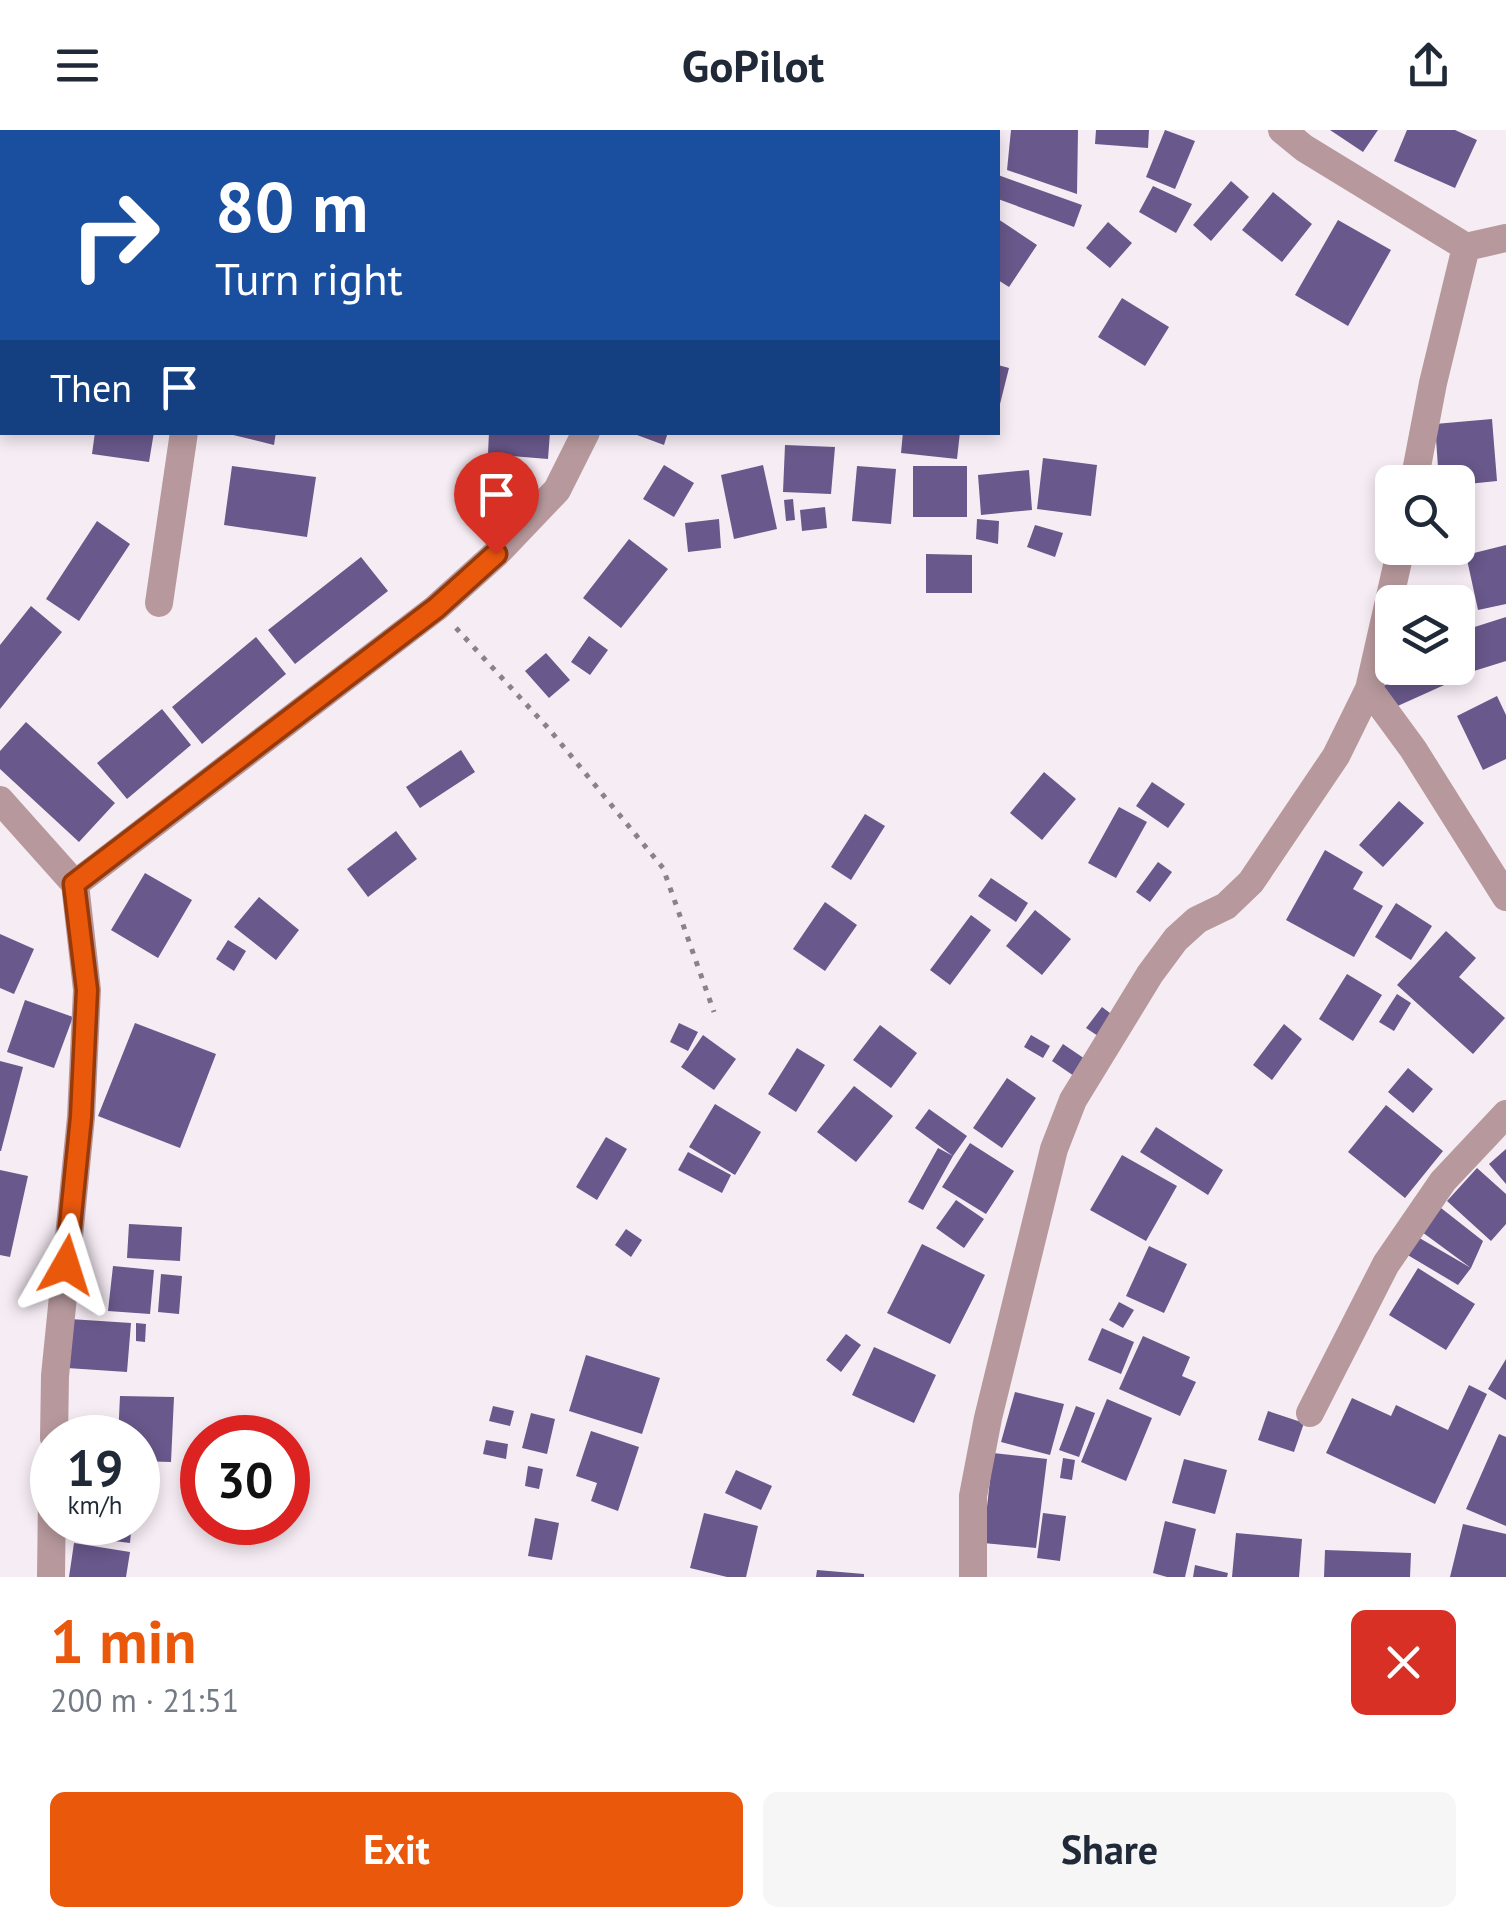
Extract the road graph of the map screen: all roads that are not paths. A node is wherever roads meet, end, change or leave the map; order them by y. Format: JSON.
{"nodes":[{"id":1,"x":1282,"y":130,"type":"edge"},
{"id":2,"x":1506,"y":238,"type":"edge"},
{"id":3,"x":1466,"y":248,"type":"junction"},
{"id":4,"x":184,"y":435,"type":"edge"},
{"id":5,"x":584,"y":435,"type":"edge"},
{"id":6,"x":1417,"y":465,"type":"edge"},
{"id":7,"x":1397,"y":565,"type":"edge"},
{"id":8,"x":159,"y":603,"type":"dead end"},
{"id":9,"x":1368,"y":689,"type":"junction"},
{"id":10,"x":0,"y":800,"type":"edge"},
{"id":11,"x":74,"y":884,"type":"junction"},
{"id":12,"x":1506,"y":897,"type":"edge"},
{"id":13,"x":1506,"y":1114,"type":"edge"},
{"id":14,"x":1310,"y":1414,"type":"dead end"},
{"id":15,"x":54,"y":1415,"type":"edge"},
{"id":16,"x":51,"y":1545,"type":"edge"},
{"id":17,"x":51,"y":1577,"type":"edge"},
{"id":18,"x":973,"y":1577,"type":"edge"}],
"edges":[{"from":1,"to":3,"type":"street"},
{"from":2,"to":3,"type":"street"},
{"from":3,"to":6,"type":"street"},
{"from":4,"to":8,"type":"street"},
{"from":5,"to":11,"type":"street"},
{"from":7,"to":9,"type":"street"},
{"from":9,"to":12,"type":"street"},
{"from":9,"to":18,"type":"street"},
{"from":10,"to":11,"type":"street"},
{"from":11,"to":15,"type":"street"},
{"from":13,"to":14,"type":"street"},
{"from":16,"to":17,"type":"street"}]}
